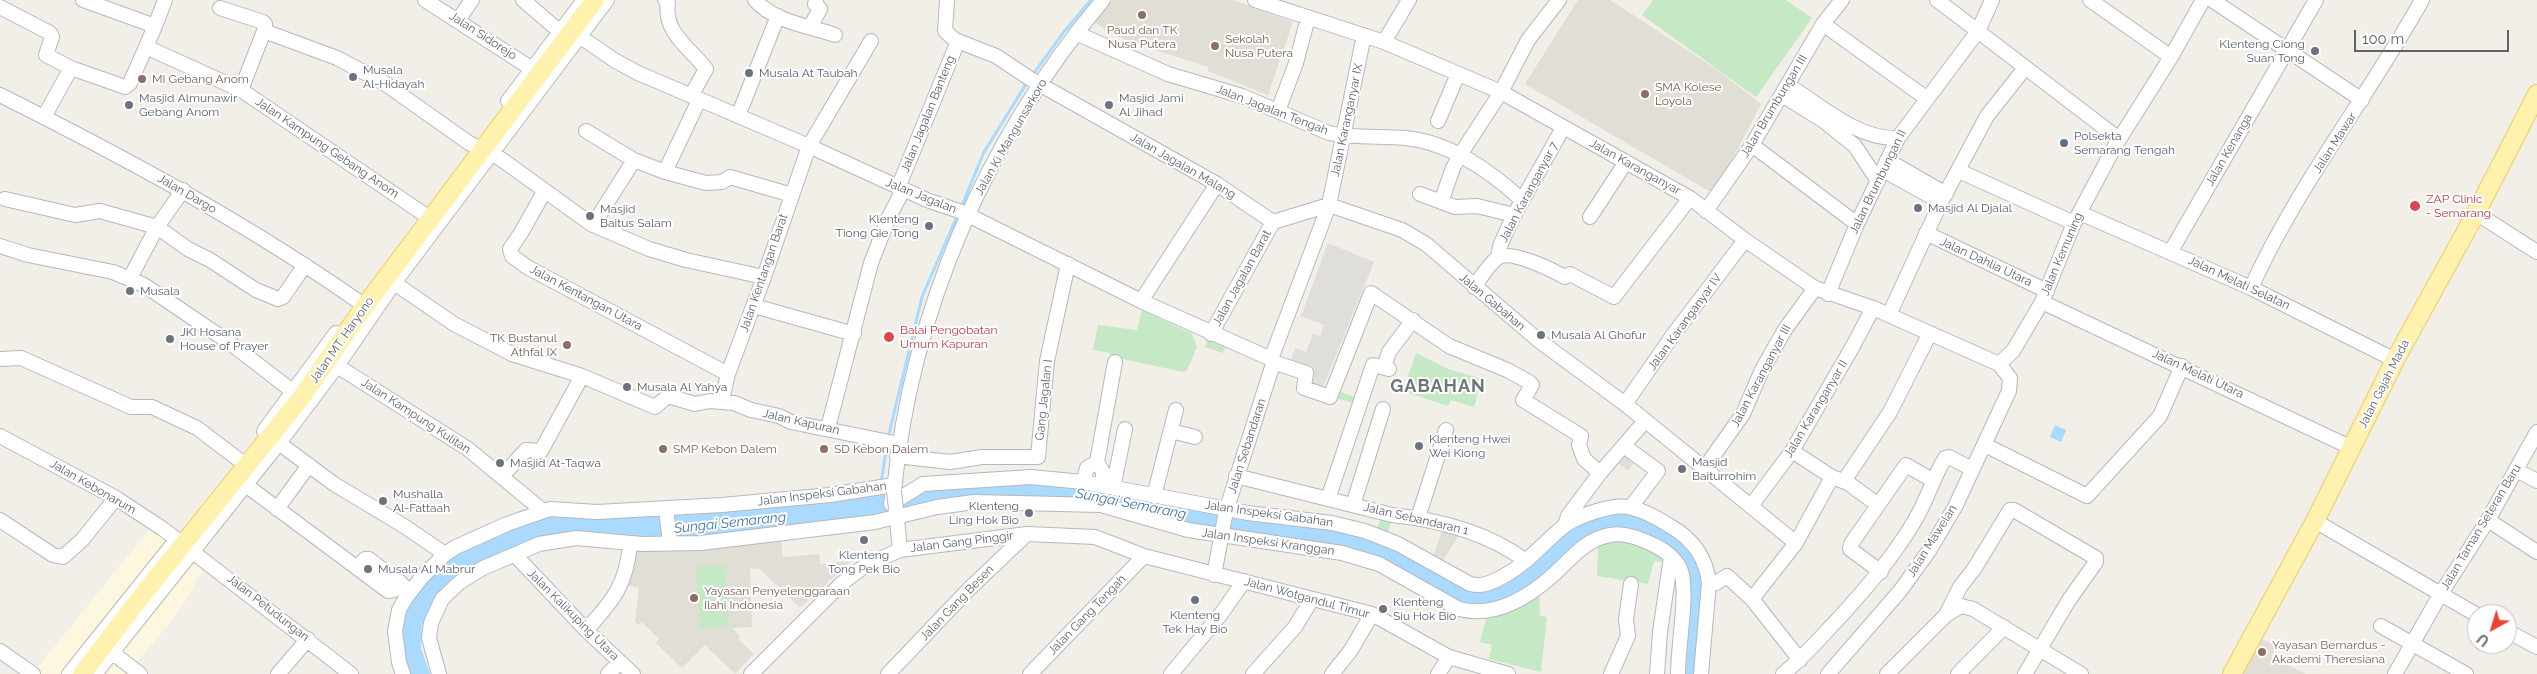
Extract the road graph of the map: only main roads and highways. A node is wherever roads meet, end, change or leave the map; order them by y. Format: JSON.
{"nodes":[{"id":1,"x":591,"y":5,"type":"edge"},
{"id":2,"x":2537,"y":94,"type":"edge"},
{"id":3,"x":83,"y":674,"type":"edge"},
{"id":4,"x":2232,"y":674,"type":"edge"}],
"edges":[{"from":1,"to":3,"type":"main road","name":"Jalan MT. Haryono"},
{"from":2,"to":4,"type":"main road","name":"Jalan Gajah Mada"}]}
